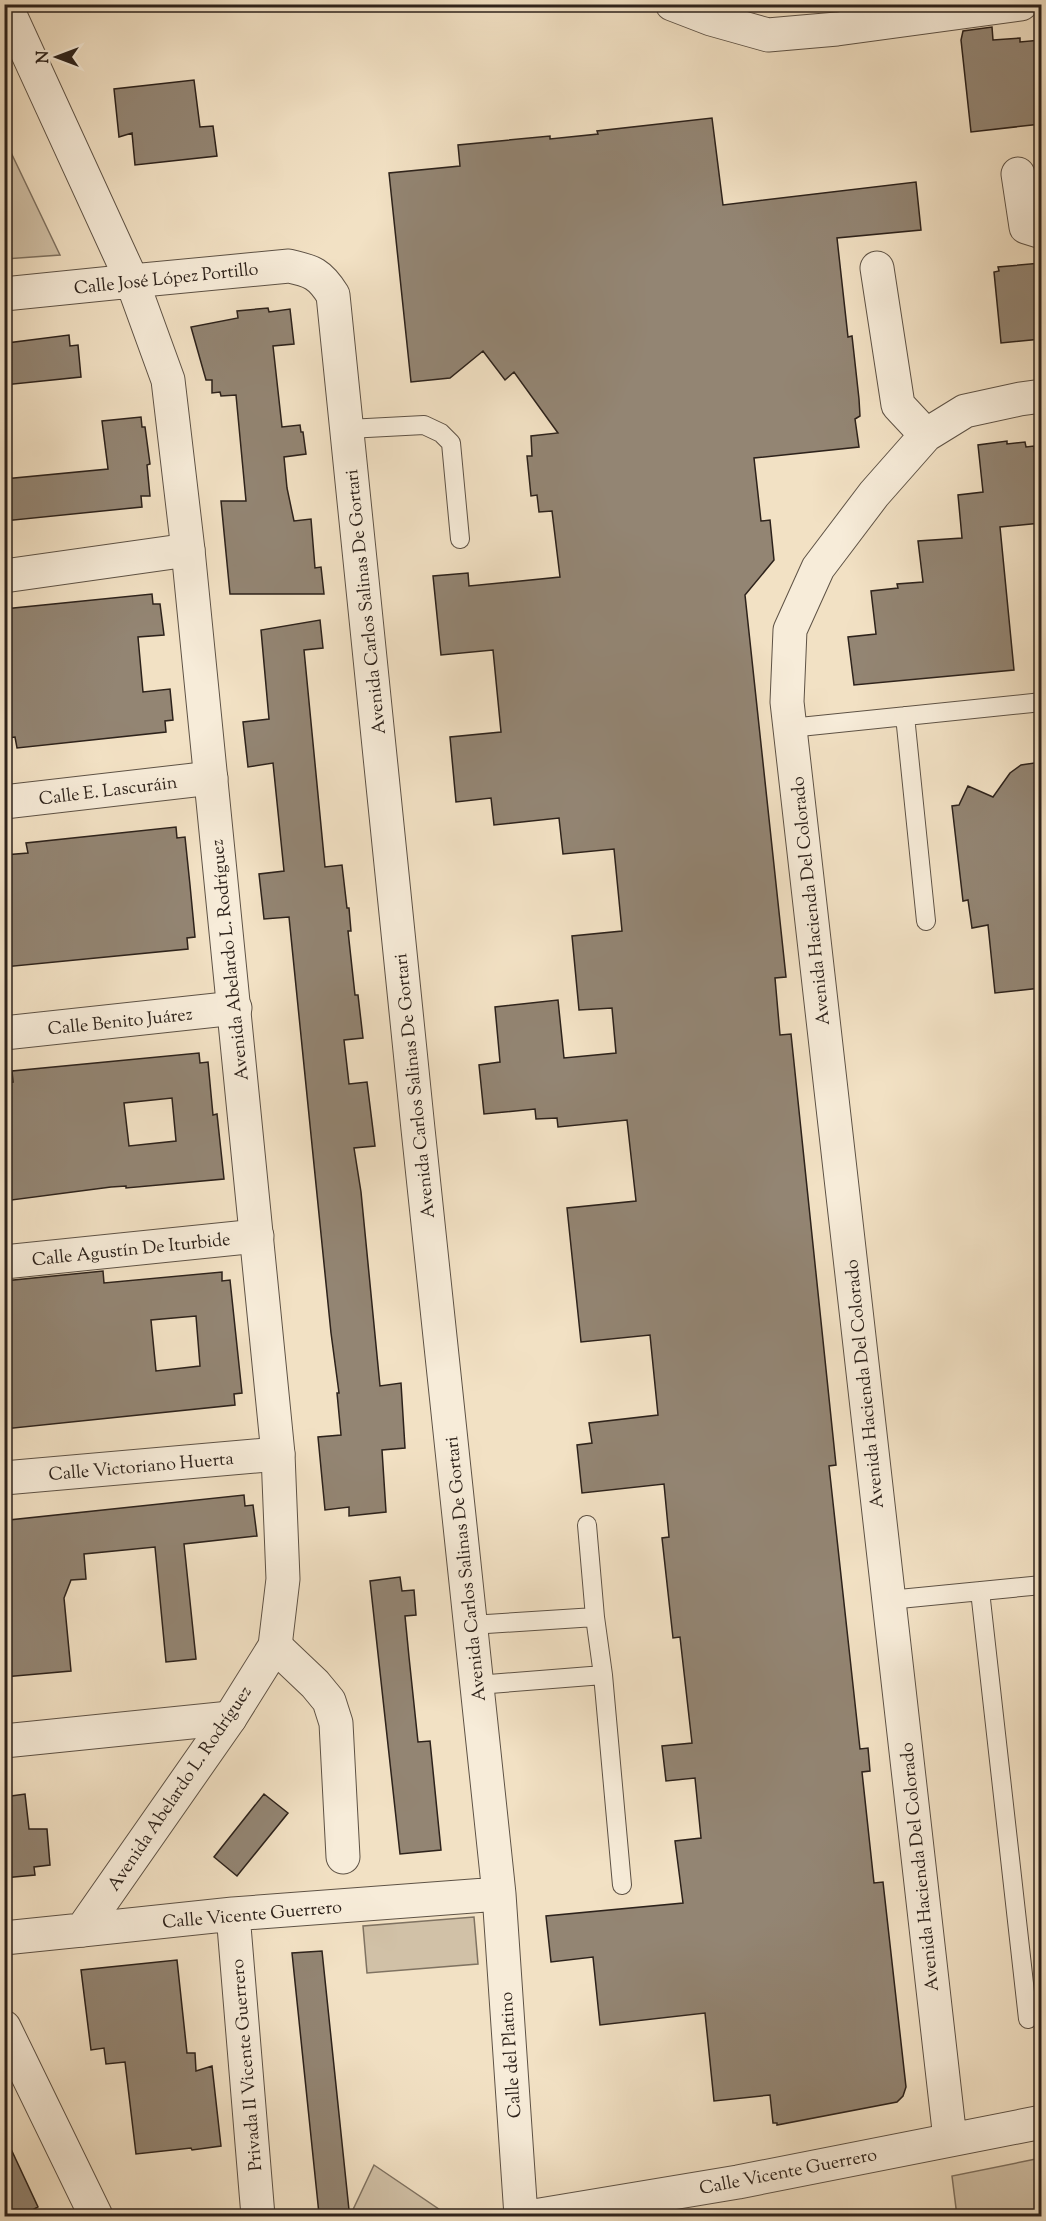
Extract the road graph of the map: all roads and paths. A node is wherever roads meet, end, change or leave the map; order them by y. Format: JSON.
{"nodes":[{"id":1,"x":5,"y":4,"type":"edge"},
{"id":2,"x":672,"y":4,"type":"edge"},
{"id":3,"x":1021,"y":4,"type":"edge"},
{"id":4,"x":1018,"y":174,"type":"dead end"},
{"id":5,"x":1041,"y":232,"type":"edge"},
{"id":6,"x":877,"y":268,"type":"dead end"},
{"id":7,"x":324,"y":280,"type":"joint"},
{"id":8,"x":132,"y":282,"type":"junction"},
{"id":9,"x":4,"y":294,"type":"edge"},
{"id":10,"x":1041,"y":396,"type":"edge"},
{"id":11,"x":348,"y":429,"type":"junction"},
{"id":12,"x":926,"y":435,"type":"junction"},
{"id":13,"x":460,"y":539,"type":"dead end"},
{"id":14,"x":188,"y":550,"type":"junction"},
{"id":15,"x":4,"y":576,"type":"edge"},
{"id":16,"x":1041,"y":702,"type":"edge"},
{"id":17,"x":905,"y":716,"type":"junction"},
{"id":18,"x":790,"y":728,"type":"junction"},
{"id":19,"x":211,"y":778,"type":"junction"},
{"id":20,"x":4,"y":802,"type":"edge"},
{"id":21,"x":926,"y":921,"type":"dead end"},
{"id":22,"x":234,"y":1008,"type":"junction"},
{"id":23,"x":4,"y":1033,"type":"edge"},
{"id":24,"x":257,"y":1236,"type":"junction"},
{"id":25,"x":4,"y":1262,"type":"edge"},
{"id":26,"x":278,"y":1454,"type":"junction"},
{"id":27,"x":4,"y":1478,"type":"edge"},
{"id":28,"x":587,"y":1525,"type":"dead end"},
{"id":29,"x":1041,"y":1585,"type":"edge"},
{"id":30,"x":980,"y":1591,"type":"junction"},
{"id":31,"x":889,"y":1600,"type":"junction"},
{"id":32,"x":595,"y":1617,"type":"junction"},
{"id":33,"x":471,"y":1625,"type":"junction"},
{"id":34,"x":275,"y":1646,"type":"junction"},
{"id":35,"x":603,"y":1676,"type":"junction"},
{"id":36,"x":477,"y":1685,"type":"junction"},
{"id":37,"x":230,"y":1718,"type":"junction"},
{"id":38,"x":4,"y":1742,"type":"edge"},
{"id":39,"x":343,"y":1857,"type":"dead end"},
{"id":40,"x":622,"y":1885,"type":"dead end"},
{"id":41,"x":499,"y":1894,"type":"junction"},
{"id":42,"x":233,"y":1914,"type":"junction"},
{"id":43,"x":82,"y":1930,"type":"junction"},
{"id":44,"x":4,"y":1938,"type":"edge"},
{"id":45,"x":1028,"y":2019,"type":"dead end"},
{"id":46,"x":4,"y":2027,"type":"edge"},
{"id":47,"x":1041,"y":2122,"type":"edge"},
{"id":48,"x":950,"y":2139,"type":"junction"},
{"id":49,"x":636,"y":2208,"type":"edge"},
{"id":50,"x":96,"y":2217,"type":"edge"},
{"id":51,"x":258,"y":2217,"type":"edge"},
{"id":52,"x":521,"y":2217,"type":"edge"},
{"id":53,"x":534,"y":2217,"type":"edge"}],
"edges":[{"from":1,"to":8,"type":"street","name":"Avenida Abelardo L. Rodríguez"},
{"from":2,"to":3,"type":"street"},
{"from":4,"to":5,"type":"street"},
{"from":6,"to":12,"type":"street"},
{"from":7,"to":8,"type":"street","name":"Calle José López Portillo"},
{"from":7,"to":11,"type":"street","name":"Avenida Carlos Salinas De Gortari"},
{"from":8,"to":9,"type":"street","name":"Calle José López Portillo"},
{"from":8,"to":14,"type":"street","name":"Avenida Abelardo L. Rodríguez"},
{"from":10,"to":12,"type":"street"},
{"from":11,"to":13,"type":"lane"},
{"from":11,"to":33,"type":"street","name":"Avenida Carlos Salinas De Gortari"},
{"from":12,"to":18,"type":"street","name":"Avenida Hacienda Del Colorado"},
{"from":14,"to":15,"type":"street"},
{"from":14,"to":19,"type":"street","name":"Avenida Abelardo L. Rodríguez"},
{"from":16,"to":17,"type":"lane"},
{"from":17,"to":18,"type":"lane"},
{"from":17,"to":21,"type":"lane"},
{"from":18,"to":31,"type":"street","name":"Avenida Hacienda Del Colorado"},
{"from":19,"to":20,"type":"street","name":"Calle E. Lascuráin"},
{"from":19,"to":22,"type":"street","name":"Avenida Abelardo L. Rodríguez"},
{"from":22,"to":23,"type":"street","name":"Calle Benito Juárez"},
{"from":22,"to":24,"type":"street","name":"Avenida Abelardo L. Rodríguez"},
{"from":24,"to":25,"type":"street","name":"Calle Agustín De Iturbide"},
{"from":24,"to":26,"type":"street","name":"Avenida Abelardo L. Rodríguez"},
{"from":26,"to":27,"type":"street","name":"Calle Victoriano Huerta"},
{"from":26,"to":34,"type":"street","name":"Avenida Abelardo L. Rodríguez"},
{"from":28,"to":32,"type":"lane"},
{"from":29,"to":30,"type":"lane"},
{"from":30,"to":31,"type":"lane"},
{"from":30,"to":45,"type":"lane"},
{"from":31,"to":48,"type":"street","name":"Avenida Hacienda Del Colorado"},
{"from":32,"to":33,"type":"lane"},
{"from":32,"to":35,"type":"lane"},
{"from":33,"to":36,"type":"street","name":"Avenida Carlos Salinas De Gortari"},
{"from":34,"to":37,"type":"street","name":"Avenida Abelardo L. Rodríguez"},
{"from":34,"to":39,"type":"street"},
{"from":35,"to":36,"type":"lane"},
{"from":35,"to":40,"type":"lane"},
{"from":36,"to":41,"type":"street","name":"Avenida Carlos Salinas De Gortari"},
{"from":37,"to":38,"type":"street"},
{"from":37,"to":43,"type":"street","name":"Avenida Abelardo L. Rodríguez"},
{"from":41,"to":42,"type":"street","name":"Calle Vicente Guerrero"},
{"from":41,"to":52,"type":"street","name":"Calle del Platino"},
{"from":42,"to":43,"type":"street","name":"Calle Vicente Guerrero"},
{"from":42,"to":51,"type":"street","name":"Privada II Vicente Guerrero"},
{"from":43,"to":44,"type":"street","name":"Calle Vicente Guerrero"},
{"from":46,"to":50,"type":"street"},
{"from":47,"to":48,"type":"street","name":"Calle Vicente Guerrero"},
{"from":48,"to":49,"type":"street","name":"Calle Vicente Guerrero"},
{"from":49,"to":53,"type":"street","name":"Calle Vicente Guerrero"}]}
